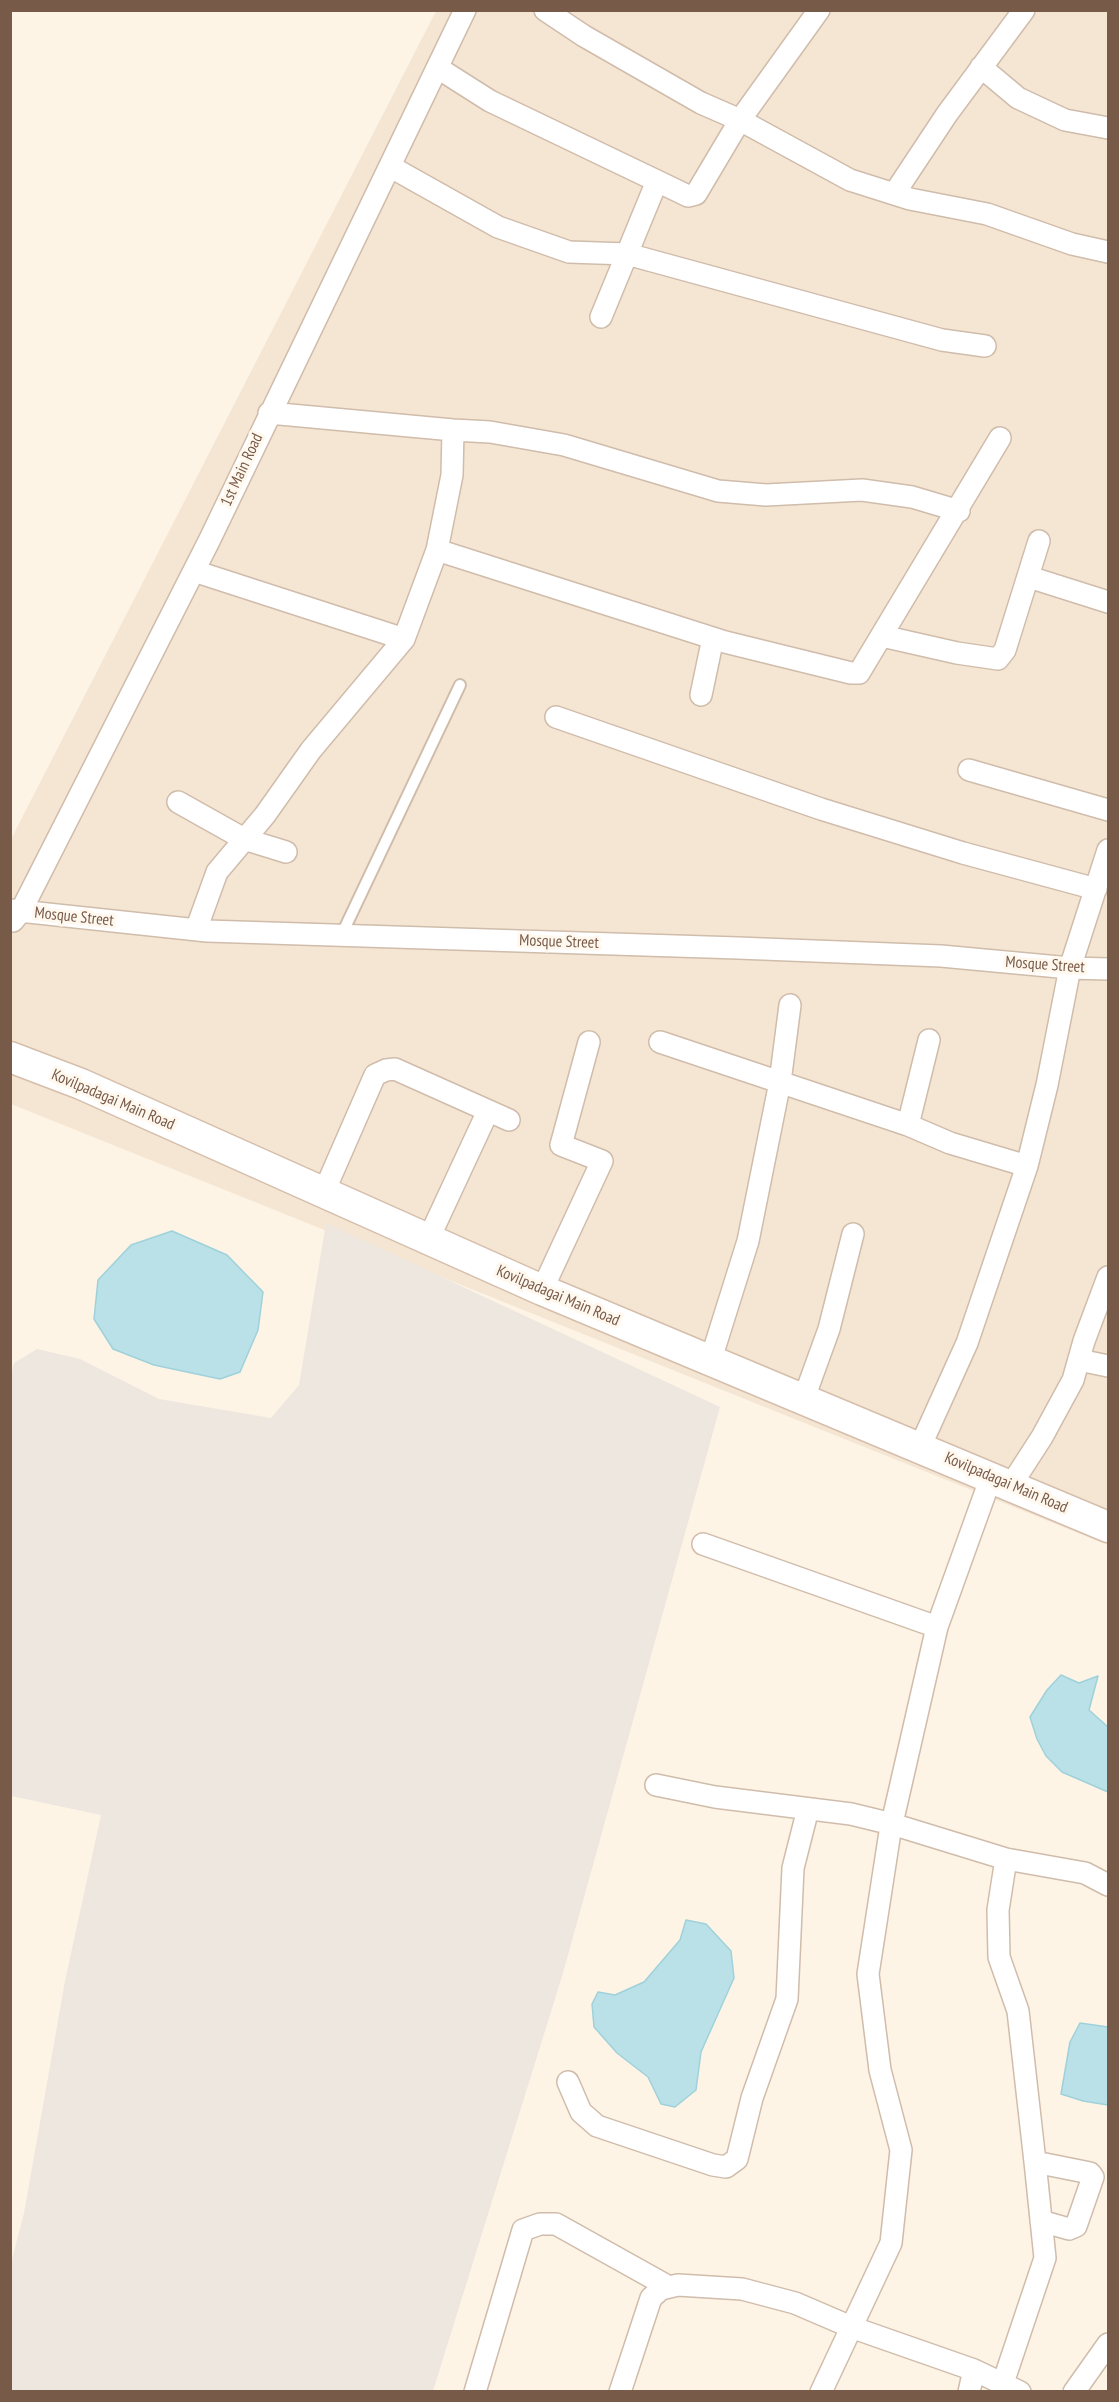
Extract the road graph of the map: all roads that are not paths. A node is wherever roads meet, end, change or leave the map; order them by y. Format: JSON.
{"nodes":[{"id":1,"x":465,"y":10,"type":"edge"},
{"id":2,"x":545,"y":10,"type":"edge"},
{"id":3,"x":819,"y":10,"type":"edge"},
{"id":4,"x":1024,"y":10,"type":"edge"},
{"id":5,"x":981,"y":67,"type":"junction"},
{"id":6,"x":438,"y":68,"type":"junction"},
{"id":7,"x":741,"y":120,"type":"junction"},
{"id":8,"x":1108,"y":128,"type":"edge"},
{"id":9,"x":391,"y":167,"type":"junction"},
{"id":10,"x":657,"y":181,"type":"junction"},
{"id":11,"x":894,"y":194,"type":"junction"},
{"id":12,"x":1108,"y":252,"type":"edge"},
{"id":13,"x":627,"y":254,"type":"junction"},
{"id":14,"x":601,"y":317,"type":"dead end"},
{"id":15,"x":985,"y":346,"type":"dead end"},
{"id":16,"x":269,"y":413,"type":"junction"},
{"id":17,"x":453,"y":430,"type":"junction"},
{"id":18,"x":1000,"y":438,"type":"dead end"},
{"id":19,"x":959,"y":511,"type":"junction"},
{"id":20,"x":1039,"y":542,"type":"dead end"},
{"id":21,"x":437,"y":550,"type":"junction"},
{"id":22,"x":194,"y":571,"type":"junction"},
{"id":23,"x":1029,"y":577,"type":"junction"},
{"id":24,"x":1108,"y":602,"type":"edge"},
{"id":25,"x":882,"y":636,"type":"junction"},
{"id":26,"x":713,"y":638,"type":"junction"},
{"id":27,"x":404,"y":639,"type":"junction"},
{"id":28,"x":460,"y":685,"type":"dead end"},
{"id":29,"x":701,"y":696,"type":"dead end"},
{"id":30,"x":556,"y":717,"type":"dead end"},
{"id":31,"x":969,"y":770,"type":"dead end"},
{"id":32,"x":178,"y":802,"type":"dead end"},
{"id":33,"x":1108,"y":810,"type":"edge"},
{"id":34,"x":244,"y":839,"type":"junction"},
{"id":35,"x":1108,"y":850,"type":"edge"},
{"id":36,"x":286,"y":852,"type":"dead end"},
{"id":37,"x":1096,"y":889,"type":"junction"},
{"id":38,"x":14,"y":915,"type":"edge"},
{"id":39,"x":196,"y":930,"type":"junction"},
{"id":40,"x":341,"y":936,"type":"junction"},
{"id":41,"x":1070,"y":968,"type":"junction"},
{"id":42,"x":1108,"y":969,"type":"edge"},
{"id":43,"x":790,"y":1005,"type":"dead end"},
{"id":44,"x":929,"y":1040,"type":"dead end"},
{"id":45,"x":589,"y":1042,"type":"dead end"},
{"id":46,"x":660,"y":1042,"type":"dead end"},
{"id":47,"x":10,"y":1057,"type":"edge"},
{"id":48,"x":780,"y":1082,"type":"junction"},
{"id":49,"x":488,"y":1111,"type":"junction"},
{"id":50,"x":509,"y":1120,"type":"dead end"},
{"id":51,"x":908,"y":1125,"type":"junction"},
{"id":52,"x":1027,"y":1166,"type":"junction"},
{"id":53,"x":323,"y":1194,"type":"junction"},
{"id":54,"x":854,"y":1234,"type":"dead end"},
{"id":55,"x":428,"y":1240,"type":"junction"},
{"id":56,"x":1108,"y":1277,"type":"edge"},
{"id":57,"x":542,"y":1290,"type":"junction"},
{"id":58,"x":711,"y":1359,"type":"junction"},
{"id":59,"x":1079,"y":1360,"type":"junction"},
{"id":60,"x":1108,"y":1366,"type":"edge"},
{"id":61,"x":804,"y":1398,"type":"junction"},
{"id":62,"x":920,"y":1447,"type":"junction"},
{"id":63,"x":1001,"y":1481,"type":"junction"},
{"id":64,"x":1108,"y":1527,"type":"edge"},
{"id":65,"x":703,"y":1544,"type":"dead end"},
{"id":66,"x":937,"y":1627,"type":"junction"},
{"id":67,"x":656,"y":1785,"type":"dead end"},
{"id":68,"x":808,"y":1809,"type":"junction"},
{"id":69,"x":892,"y":1824,"type":"junction"},
{"id":70,"x":1006,"y":1859,"type":"junction"},
{"id":71,"x":1108,"y":1885,"type":"edge"},
{"id":72,"x":568,"y":2082,"type":"dead end"},
{"id":73,"x":1035,"y":2163,"type":"junction"},
{"id":74,"x":1041,"y":2221,"type":"junction"},
{"id":75,"x":669,"y":2287,"type":"junction"},
{"id":76,"x":851,"y":2326,"type":"junction"},
{"id":77,"x":1108,"y":2344,"type":"edge"},
{"id":78,"x":974,"y":2370,"type":"junction"},
{"id":79,"x":1012,"y":2387,"type":"edge"},
{"id":80,"x":475,"y":2391,"type":"edge"},
{"id":81,"x":620,"y":2391,"type":"edge"},
{"id":82,"x":821,"y":2391,"type":"edge"},
{"id":83,"x":969,"y":2391,"type":"edge"},
{"id":84,"x":1074,"y":2391,"type":"edge"}],
"edges":[{"from":1,"to":6,"type":"street","name":"1st Main Road"},
{"from":2,"to":7,"type":"street"},
{"from":3,"to":7,"type":"street"},
{"from":4,"to":5,"type":"street"},
{"from":5,"to":8,"type":"street"},
{"from":5,"to":11,"type":"street"},
{"from":6,"to":9,"type":"street","name":"1st Main Road"},
{"from":6,"to":10,"type":"street"},
{"from":7,"to":10,"type":"street"},
{"from":7,"to":11,"type":"street"},
{"from":9,"to":13,"type":"street"},
{"from":9,"to":16,"type":"street","name":"1st Main Road"},
{"from":10,"to":13,"type":"street"},
{"from":11,"to":12,"type":"street"},
{"from":13,"to":14,"type":"street"},
{"from":13,"to":15,"type":"street"},
{"from":16,"to":17,"type":"street"},
{"from":16,"to":22,"type":"street","name":"1st Main Road"},
{"from":17,"to":19,"type":"street"},
{"from":17,"to":21,"type":"street"},
{"from":18,"to":19,"type":"street"},
{"from":19,"to":25,"type":"street"},
{"from":20,"to":23,"type":"street"},
{"from":21,"to":26,"type":"street"},
{"from":21,"to":27,"type":"street"},
{"from":22,"to":27,"type":"street"},
{"from":22,"to":38,"type":"street","name":"1st Main Road"},
{"from":23,"to":24,"type":"street"},
{"from":23,"to":25,"type":"street"},
{"from":25,"to":26,"type":"street"},
{"from":26,"to":29,"type":"street"},
{"from":27,"to":34,"type":"street"},
{"from":28,"to":40,"type":"lane"},
{"from":30,"to":37,"type":"street"},
{"from":31,"to":33,"type":"street"},
{"from":32,"to":34,"type":"street"},
{"from":34,"to":36,"type":"street"},
{"from":34,"to":39,"type":"street"},
{"from":35,"to":37,"type":"street"},
{"from":37,"to":41,"type":"street"},
{"from":38,"to":39,"type":"street","name":"Mosque Street"},
{"from":39,"to":40,"type":"street","name":"Mosque Street"},
{"from":40,"to":41,"type":"street","name":"Mosque Street"},
{"from":41,"to":42,"type":"street","name":"Mosque Street"},
{"from":41,"to":52,"type":"street"},
{"from":43,"to":48,"type":"street"},
{"from":44,"to":51,"type":"street"},
{"from":45,"to":57,"type":"street"},
{"from":46,"to":48,"type":"street"},
{"from":47,"to":53,"type":"main road","name":"Kovilpadagai Main Road"},
{"from":48,"to":51,"type":"street"},
{"from":48,"to":58,"type":"street"},
{"from":49,"to":50,"type":"street"},
{"from":49,"to":53,"type":"street"},
{"from":49,"to":55,"type":"street"},
{"from":51,"to":52,"type":"street"},
{"from":52,"to":62,"type":"street"},
{"from":53,"to":55,"type":"main road","name":"Kovilpadagai Main Road"},
{"from":54,"to":61,"type":"street"},
{"from":55,"to":57,"type":"main road","name":"Kovilpadagai Main Road"},
{"from":56,"to":59,"type":"street"},
{"from":57,"to":58,"type":"main road","name":"Kovilpadagai Main Road"},
{"from":58,"to":61,"type":"main road","name":"Kovilpadagai Main Road"},
{"from":59,"to":60,"type":"street"},
{"from":59,"to":63,"type":"street"},
{"from":61,"to":62,"type":"main road","name":"Kovilpadagai Main Road"},
{"from":62,"to":63,"type":"main road","name":"Kovilpadagai Main Road"},
{"from":63,"to":64,"type":"main road","name":"Kovilpadagai Main Road"},
{"from":63,"to":66,"type":"street"},
{"from":65,"to":66,"type":"street"},
{"from":66,"to":69,"type":"street"},
{"from":67,"to":68,"type":"street"},
{"from":68,"to":69,"type":"street"},
{"from":68,"to":72,"type":"street"},
{"from":69,"to":70,"type":"street"},
{"from":69,"to":76,"type":"street"},
{"from":70,"to":71,"type":"street"},
{"from":70,"to":73,"type":"street"},
{"from":73,"to":74,"type":"street"},
{"from":73,"to":74,"type":"street"},
{"from":74,"to":79,"type":"street"},
{"from":75,"to":76,"type":"street"},
{"from":75,"to":80,"type":"street"},
{"from":75,"to":81,"type":"street"},
{"from":76,"to":78,"type":"street"},
{"from":76,"to":82,"type":"street"},
{"from":77,"to":84,"type":"street"},
{"from":78,"to":79,"type":"street"},
{"from":78,"to":83,"type":"street"}]}
